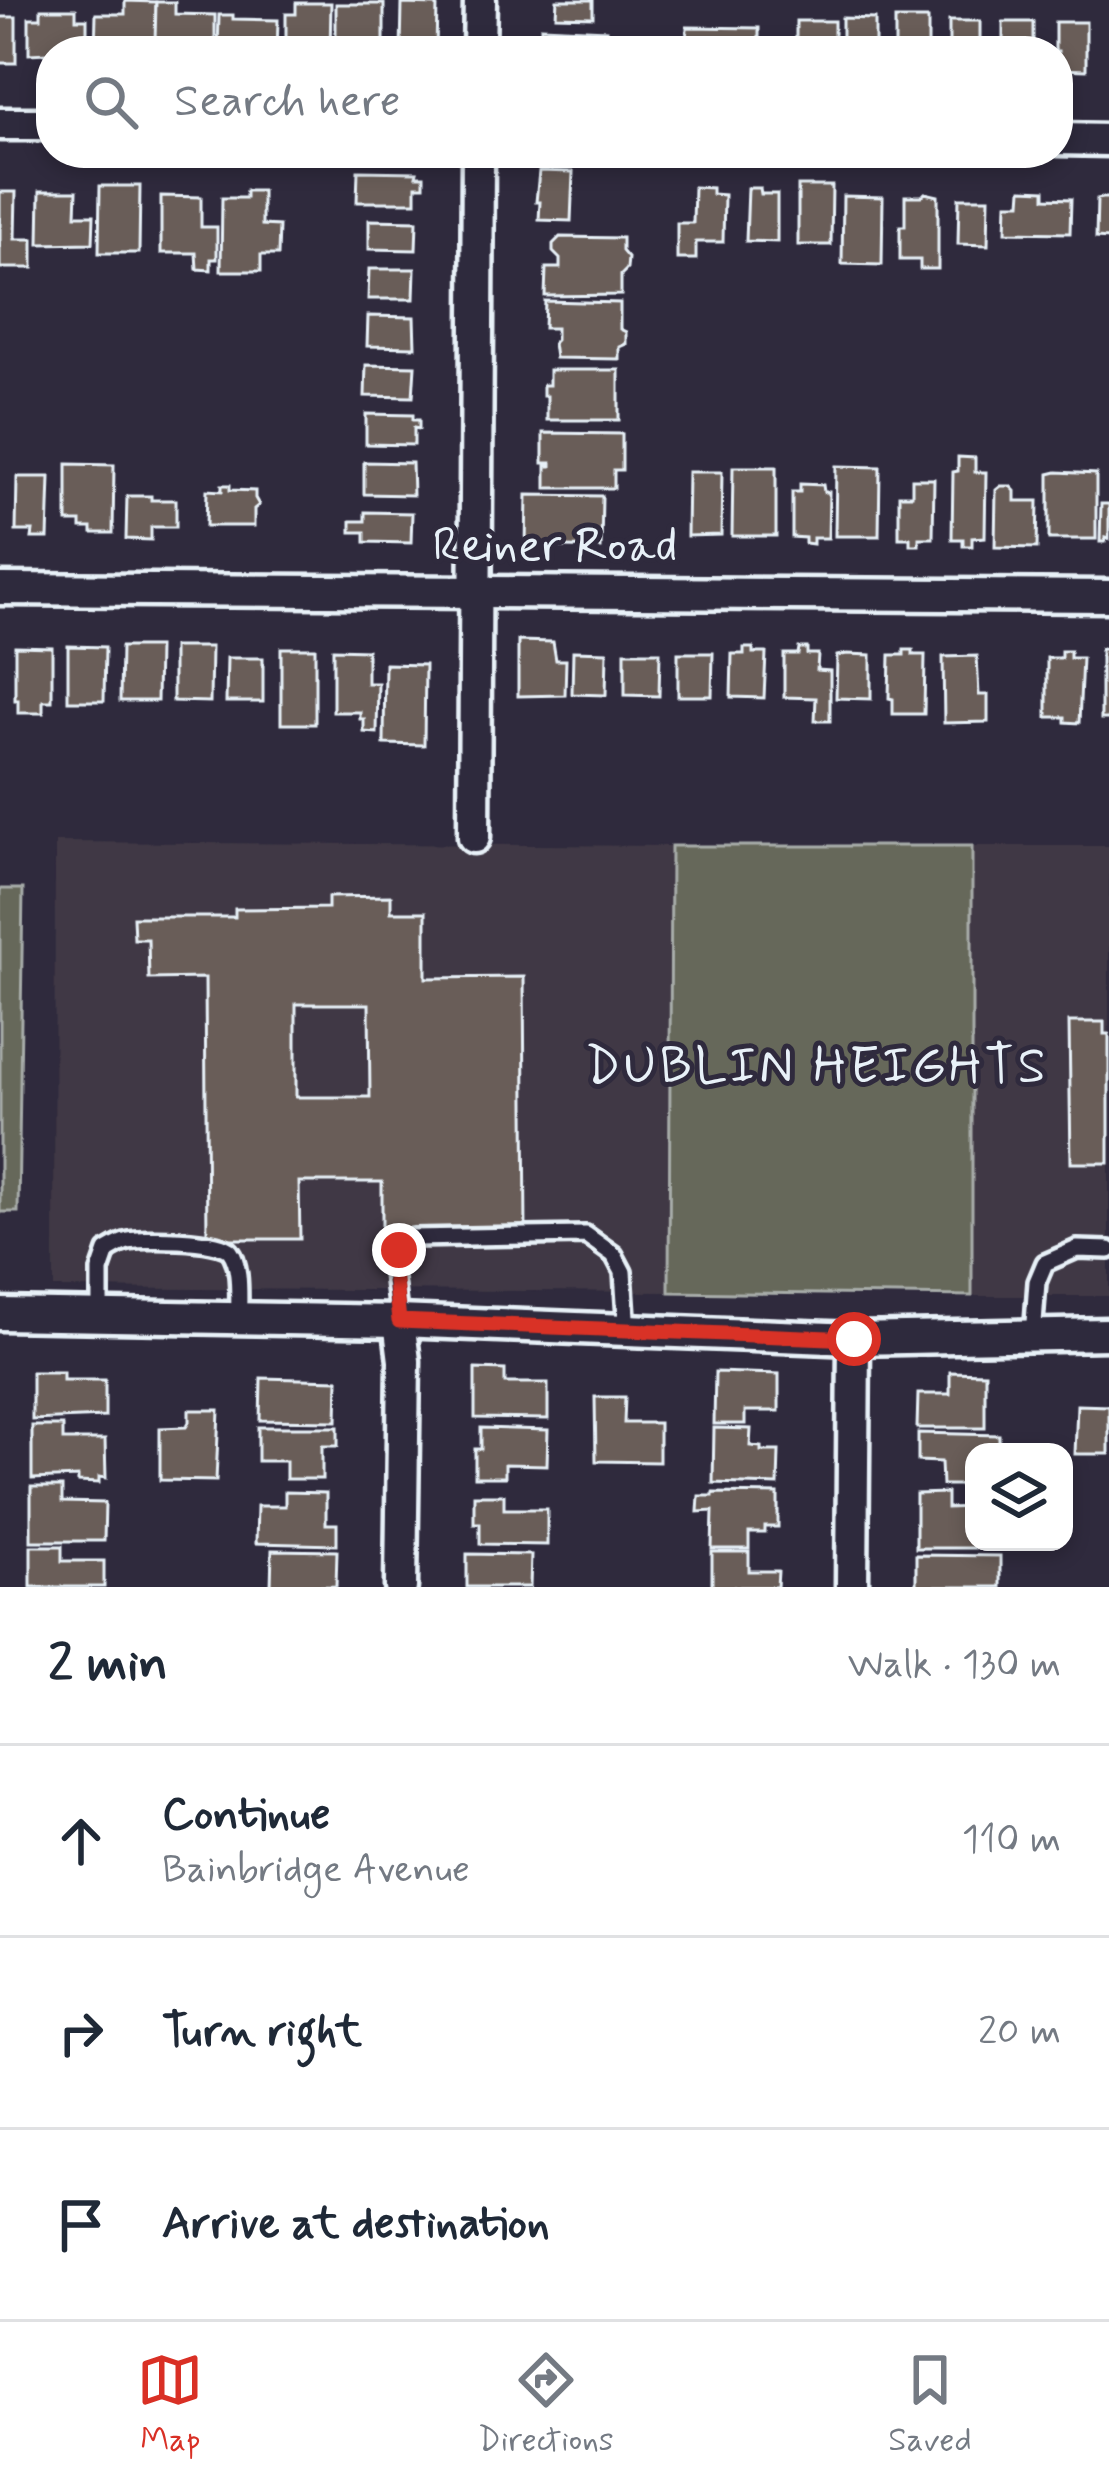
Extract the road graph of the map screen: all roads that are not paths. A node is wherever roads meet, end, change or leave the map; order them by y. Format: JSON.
{"nodes":[{"id":1,"x":480,"y":0,"type":"edge"},
{"id":2,"x":479,"y":36,"type":"edge"},
{"id":3,"x":0,"y":124,"type":"edge"},
{"id":4,"x":36,"y":124,"type":"edge"},
{"id":5,"x":1073,"y":140,"type":"edge"},
{"id":6,"x":1109,"y":140,"type":"edge"},
{"id":7,"x":478,"y":168,"type":"edge"},
{"id":8,"x":0,"y":589,"type":"edge"},
{"id":9,"x":475,"y":590,"type":"junction"},
{"id":10,"x":1109,"y":596,"type":"edge"},
{"id":11,"x":474,"y":837,"type":"dead end"},
{"id":12,"x":1109,"y":1250,"type":"edge"},
{"id":13,"x":0,"y":1314,"type":"edge"},
{"id":14,"x":100,"y":1316,"type":"junction"},
{"id":15,"x":239,"y":1318,"type":"junction"},
{"id":16,"x":399,"y":1321,"type":"junction"},
{"id":17,"x":627,"y":1332,"type":"junction"},
{"id":18,"x":1109,"y":1334,"type":"edge"},
{"id":19,"x":1034,"y":1336,"type":"junction"},
{"id":20,"x":854,"y":1339,"type":"junction"},
{"id":21,"x":401,"y":1587,"type":"edge"},
{"id":22,"x":852,"y":1587,"type":"edge"}],
"edges":[{"from":1,"to":2,"type":"street"},
{"from":3,"to":4,"type":"street"},
{"from":5,"to":6,"type":"street"},
{"from":7,"to":9,"type":"street"},
{"from":8,"to":9,"type":"street","name":"Reiner Road"},
{"from":9,"to":10,"type":"street","name":"Reiner Road"},
{"from":9,"to":11,"type":"street"},
{"from":12,"to":19,"type":"lane"},
{"from":13,"to":14,"type":"street"},
{"from":14,"to":15,"type":"street"},
{"from":14,"to":15,"type":"lane"},
{"from":15,"to":16,"type":"street"},
{"from":16,"to":17,"type":"street"},
{"from":16,"to":17,"type":"lane"},
{"from":16,"to":21,"type":"street"},
{"from":17,"to":20,"type":"street"},
{"from":18,"to":19,"type":"street"},
{"from":19,"to":20,"type":"street"},
{"from":20,"to":22,"type":"street"}]}
